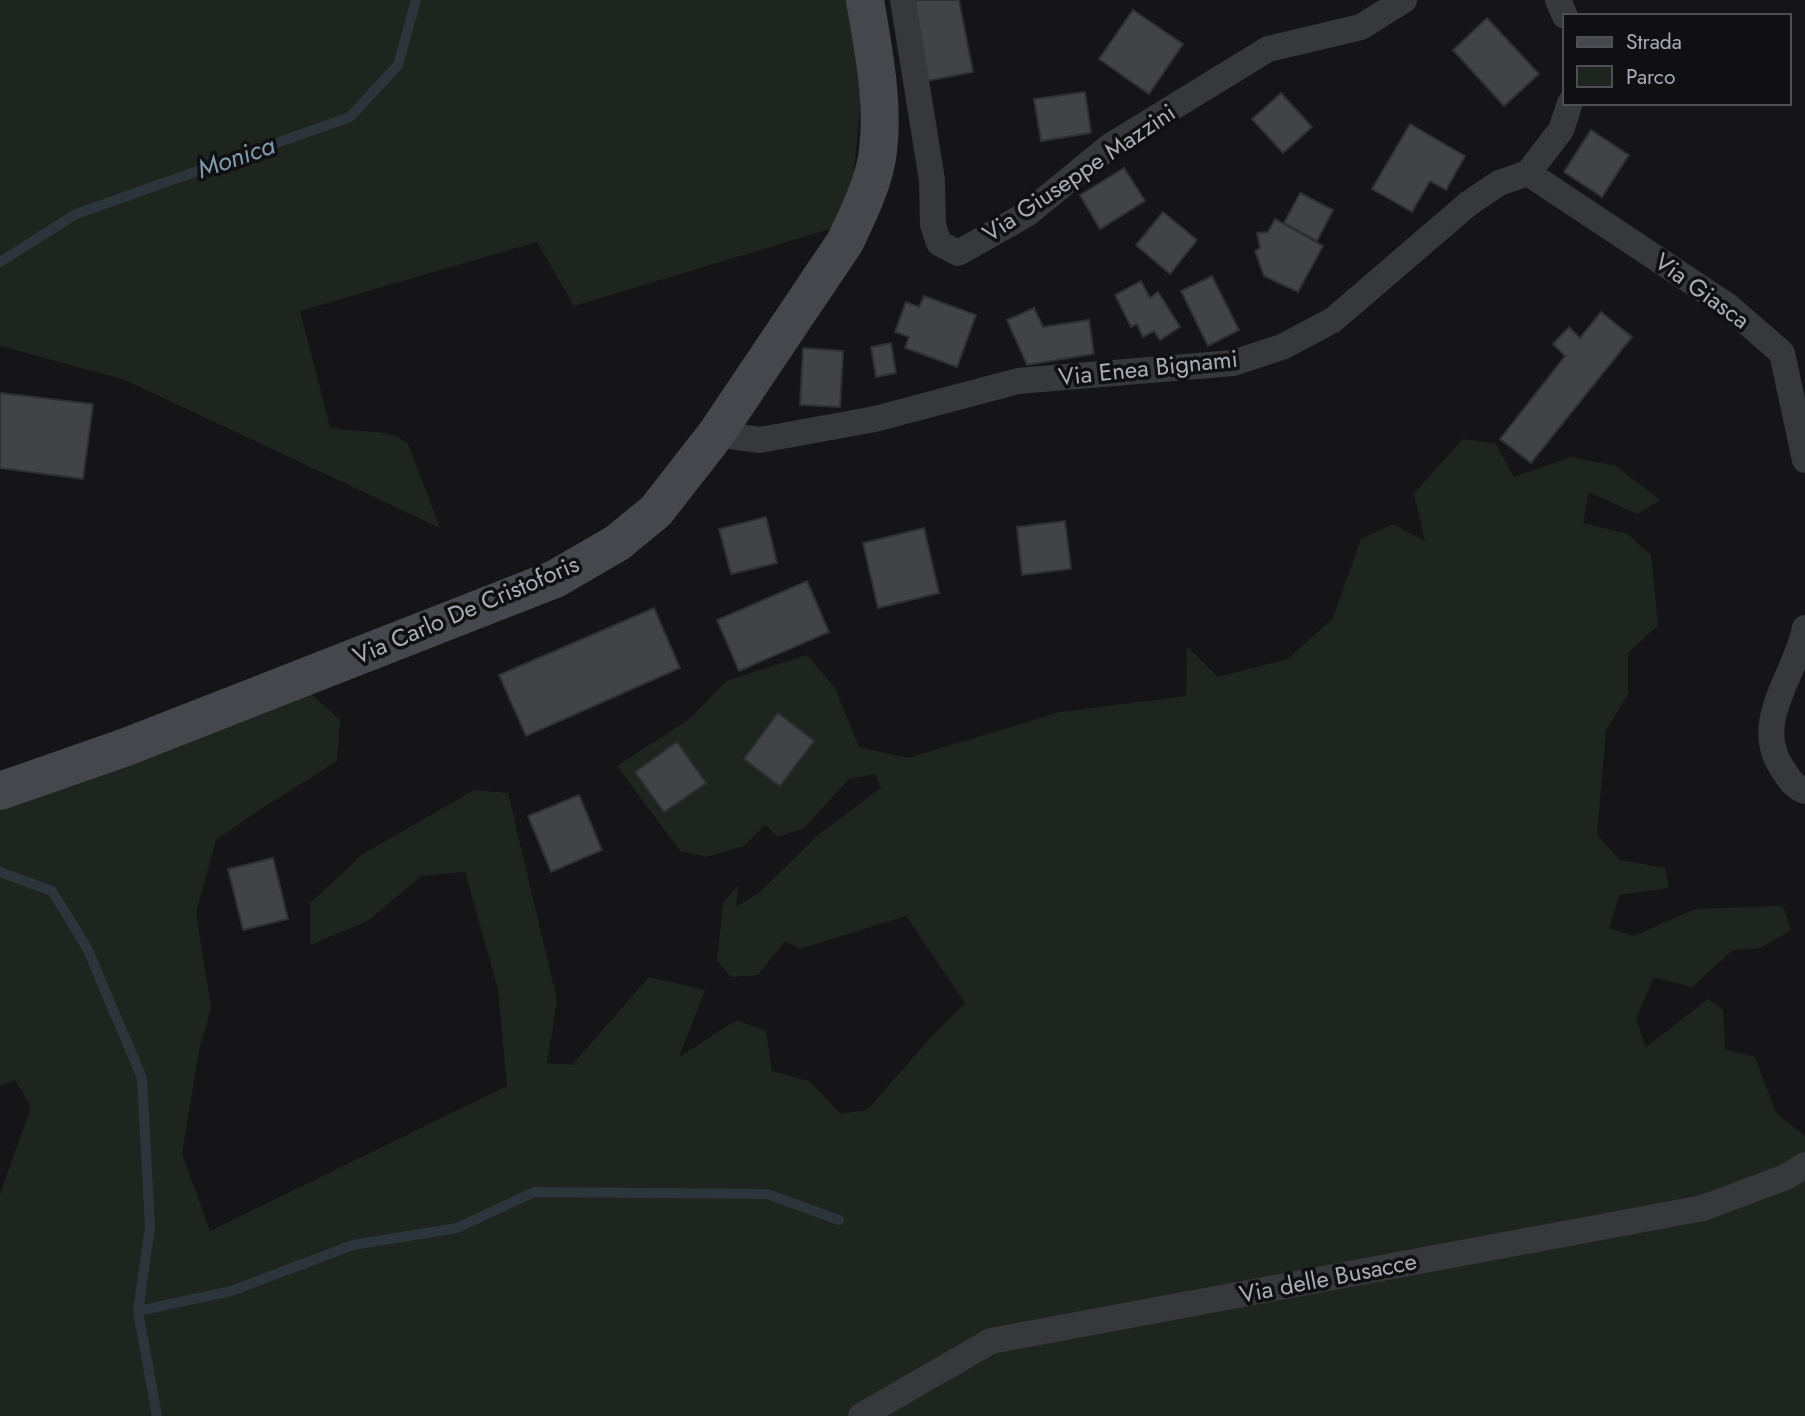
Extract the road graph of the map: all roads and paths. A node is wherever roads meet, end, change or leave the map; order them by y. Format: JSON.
{"nodes":[{"id":1,"x":865,"y":0,"type":"edge"},
{"id":2,"x":903,"y":0,"type":"edge"},
{"id":3,"x":1404,"y":0,"type":"edge"},
{"id":4,"x":1569,"y":105,"type":"edge"},
{"id":5,"x":1528,"y":173,"type":"junction"},
{"id":6,"x":716,"y":434,"type":"junction"},
{"id":7,"x":1805,"y":460,"type":"edge"},
{"id":8,"x":1805,"y":628,"type":"edge"},
{"id":9,"x":0,"y":791,"type":"edge"},
{"id":10,"x":1805,"y":791,"type":"edge"},
{"id":11,"x":1805,"y":1165,"type":"edge"},
{"id":12,"x":861,"y":1416,"type":"edge"}],
"edges":[{"from":1,"to":6,"type":"main road","name":"Via Carlo De Cristoforis"},
{"from":2,"to":3,"type":"street","name":"Via Giuseppe Mazzini"},
{"from":4,"to":5,"type":"street"},
{"from":5,"to":6,"type":"street","name":"Via Enea Bignami"},
{"from":5,"to":7,"type":"street","name":"Via Giasca"},
{"from":6,"to":9,"type":"main road","name":"Via Carlo De Cristoforis"},
{"from":8,"to":10,"type":"street"},
{"from":11,"to":12,"type":"street","name":"Via delle Busacce"}]}
